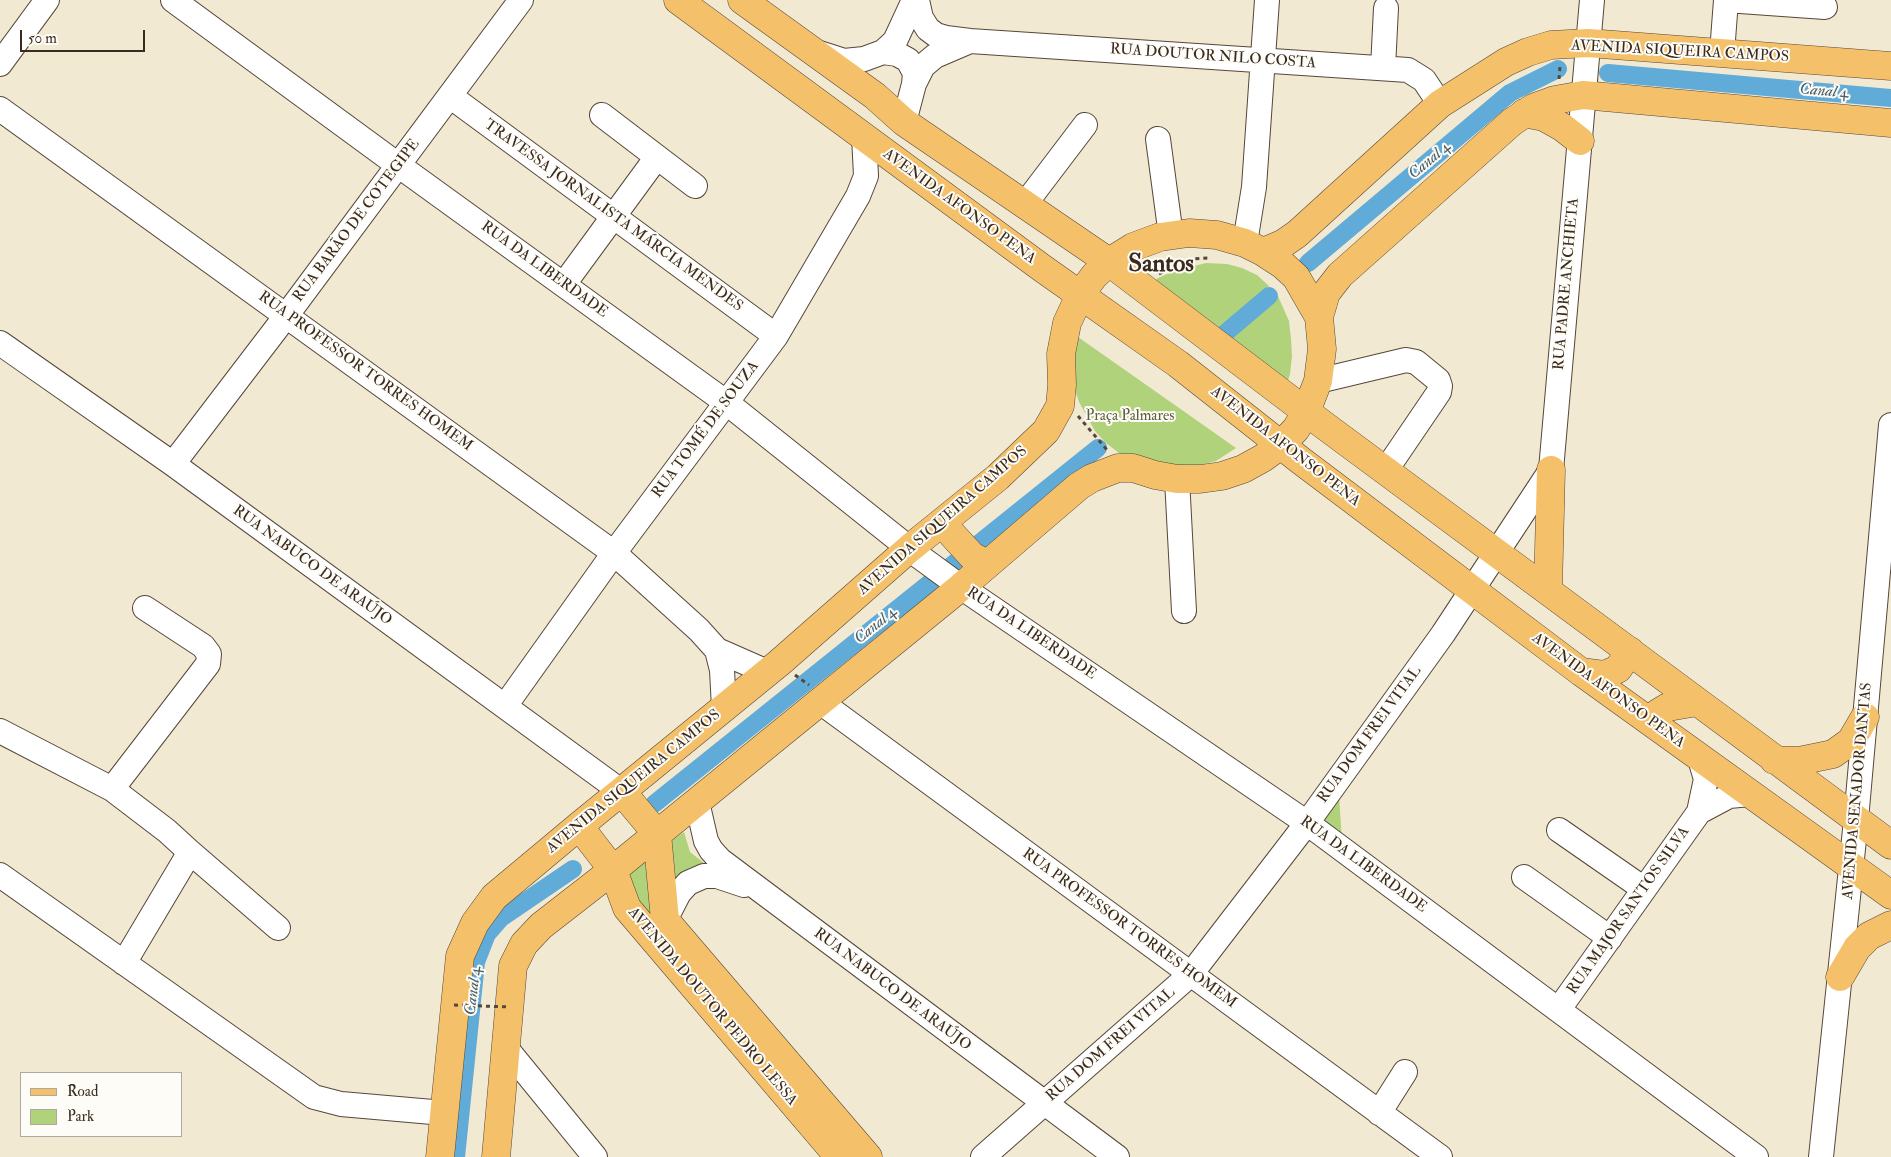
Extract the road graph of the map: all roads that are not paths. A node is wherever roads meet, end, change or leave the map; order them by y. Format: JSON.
{"nodes":[{"id":1,"x":47,"y":0,"type":"edge"},
{"id":2,"x":173,"y":0,"type":"edge"},
{"id":3,"x":521,"y":0,"type":"edge"},
{"id":4,"x":678,"y":0,"type":"edge"},
{"id":5,"x":742,"y":0,"type":"edge"},
{"id":6,"x":915,"y":0,"type":"edge"},
{"id":7,"x":1267,"y":0,"type":"edge"},
{"id":8,"x":1592,"y":0,"type":"edge"},
{"id":9,"x":1726,"y":0,"type":"edge"},
{"id":10,"x":1825,"y":7,"type":"dead end"},
{"id":11,"x":1386,"y":8,"type":"dead end"},
{"id":12,"x":970,"y":41,"type":"junction"},
{"id":13,"x":1588,"y":49,"type":"junction"},
{"id":14,"x":811,"y":51,"type":"junction"},
{"id":15,"x":883,"y":52,"type":"junction"},
{"id":16,"x":1722,"y":53,"type":"junction"},
{"id":17,"x":1262,"y":60,"type":"junction"},
{"id":18,"x":0,"y":64,"type":"edge"},
{"id":19,"x":1891,"y":66,"type":"edge"},
{"id":20,"x":1383,"y":68,"type":"junction"},
{"id":21,"x":914,"y":84,"type":"junction"},
{"id":22,"x":1584,"y":91,"type":"junction"},
{"id":23,"x":450,"y":96,"type":"junction"},
{"id":24,"x":1440,"y":104,"type":"junction"},
{"id":25,"x":0,"y":109,"type":"edge"},
{"id":26,"x":1524,"y":114,"type":"junction"},
{"id":27,"x":602,"y":115,"type":"dead end"},
{"id":28,"x":904,"y":122,"type":"junction"},
{"id":29,"x":1891,"y":123,"type":"edge"},
{"id":30,"x":1085,"y":125,"type":"dead end"},
{"id":31,"x":864,"y":136,"type":"junction"},
{"id":32,"x":1158,"y":140,"type":"dead end"},
{"id":33,"x":1580,"y":141,"type":"junction"},
{"id":34,"x":657,"y":157,"type":"junction"},
{"id":35,"x":398,"y":165,"type":"junction"},
{"id":36,"x":695,"y":186,"type":"dead end"},
{"id":37,"x":1025,"y":204,"type":"junction"},
{"id":38,"x":613,"y":217,"type":"junction"},
{"id":39,"x":1171,"y":236,"type":"junction"},
{"id":40,"x":1261,"y":251,"type":"junction"},
{"id":41,"x":1109,"y":262,"type":"junction"},
{"id":42,"x":564,"y":284,"type":"junction"},
{"id":43,"x":1080,"y":295,"type":"junction"},
{"id":44,"x":1314,"y":308,"type":"junction"},
{"id":45,"x":286,"y":316,"type":"junction"},
{"id":46,"x":776,"y":336,"type":"junction"},
{"id":47,"x":0,"y":343,"type":"edge"},
{"id":48,"x":1318,"y":381,"type":"junction"},
{"id":49,"x":727,"y":402,"type":"junction"},
{"id":50,"x":1306,"y":412,"type":"junction"},
{"id":51,"x":1891,"y":425,"type":"edge"},
{"id":52,"x":1281,"y":445,"type":"junction"},
{"id":53,"x":173,"y":464,"type":"junction"},
{"id":54,"x":1386,"y":470,"type":"junction"},
{"id":55,"x":1551,"y":470,"type":"junction"},
{"id":56,"x":1177,"y":479,"type":"junction"},
{"id":57,"x":948,"y":525,"type":"junction"},
{"id":58,"x":915,"y":552,"type":"junction"},
{"id":59,"x":614,"y":553,"type":"junction"},
{"id":60,"x":1498,"y":553,"type":"junction"},
{"id":61,"x":980,"y":560,"type":"junction"},
{"id":62,"x":955,"y":582,"type":"junction"},
{"id":63,"x":1474,"y":590,"type":"junction"},
{"id":64,"x":1548,"y":590,"type":"junction"},
{"id":65,"x":145,"y":608,"type":"dead end"},
{"id":66,"x":1184,"y":611,"type":"dead end"},
{"id":67,"x":717,"y":650,"type":"junction"},
{"id":68,"x":1630,"y":651,"type":"junction"},
{"id":69,"x":1581,"y":672,"type":"junction"},
{"id":70,"x":780,"y":673,"type":"junction"},
{"id":71,"x":817,"y":695,"type":"junction"},
{"id":72,"x":1697,"y":702,"type":"junction"},
{"id":73,"x":505,"y":706,"type":"junction"},
{"id":74,"x":724,"y":708,"type":"junction"},
{"id":75,"x":1865,"y":717,"type":"junction"},
{"id":76,"x":1652,"y":723,"type":"junction"},
{"id":77,"x":0,"y":731,"type":"edge"},
{"id":78,"x":1700,"y":758,"type":"junction"},
{"id":79,"x":1774,"y":760,"type":"junction"},
{"id":80,"x":112,"y":789,"type":"junction"},
{"id":81,"x":625,"y":794,"type":"junction"},
{"id":82,"x":1750,"y":794,"type":"junction"},
{"id":83,"x":697,"y":802,"type":"junction"},
{"id":84,"x":1699,"y":812,"type":"junction"},
{"id":85,"x":1856,"y":820,"type":"junction"},
{"id":86,"x":1307,"y":823,"type":"junction"},
{"id":87,"x":581,"y":830,"type":"junction"},
{"id":88,"x":654,"y":830,"type":"junction"},
{"id":89,"x":1559,"y":830,"type":"dead end"},
{"id":90,"x":1891,"y":845,"type":"edge"},
{"id":91,"x":190,"y":852,"type":"junction"},
{"id":92,"x":608,"y":864,"type":"junction"},
{"id":93,"x":1850,"y":866,"type":"junction"},
{"id":94,"x":0,"y":875,"type":"edge"},
{"id":95,"x":1524,"y":877,"type":"dead end"},
{"id":96,"x":1644,"y":889,"type":"junction"},
{"id":97,"x":761,"y":893,"type":"junction"},
{"id":98,"x":1891,"y":895,"type":"edge"},
{"id":99,"x":665,"y":920,"type":"junction"},
{"id":100,"x":1891,"y":925,"type":"edge"},
{"id":101,"x":278,"y":928,"type":"dead end"},
{"id":102,"x":1610,"y":938,"type":"junction"},
{"id":103,"x":124,"y":963,"type":"junction"},
{"id":104,"x":1191,"y":974,"type":"junction"},
{"id":105,"x":1840,"y":976,"type":"junction"},
{"id":106,"x":1559,"y":1009,"type":"junction"},
{"id":107,"x":506,"y":1048,"type":"junction"},
{"id":108,"x":1406,"y":1072,"type":"dead end"},
{"id":109,"x":1045,"y":1104,"type":"junction"},
{"id":110,"x":444,"y":1113,"type":"junction"},
{"id":111,"x":1379,"y":1113,"type":"junction"},
{"id":112,"x":440,"y":1157,"type":"edge"},
{"id":113,"x":496,"y":1157,"type":"edge"},
{"id":114,"x":595,"y":1157,"type":"edge"},
{"id":115,"x":839,"y":1157,"type":"edge"},
{"id":116,"x":868,"y":1157,"type":"edge"},
{"id":117,"x":983,"y":1157,"type":"edge"},
{"id":118,"x":1117,"y":1157,"type":"edge"},
{"id":119,"x":1440,"y":1157,"type":"edge"},
{"id":120,"x":1756,"y":1157,"type":"edge"},
{"id":121,"x":1821,"y":1157,"type":"edge"}],
"edges":[{"from":1,"to":18,"type":"street"},
{"from":2,"to":35,"type":"street","name":"RUA DA LIBERDADE"},
{"from":3,"to":23,"type":"street","name":"RUA BARÃO DE COTEGIPE"},
{"from":4,"to":31,"type":"main road","name":"AVENIDA AFONSO PENA"},
{"from":5,"to":14,"type":"main road"},
{"from":6,"to":12,"type":"street","name":"RUA DOUTOR NILO COSTA"},
{"from":6,"to":15,"type":"street"},
{"from":7,"to":17,"type":"street"},
{"from":8,"to":13,"type":"street","name":"RUA PADRE ANCHIETA"},
{"from":9,"to":10,"type":"street"},
{"from":9,"to":16,"type":"street"},
{"from":11,"to":20,"type":"street"},
{"from":12,"to":17,"type":"street","name":"RUA DOUTOR NILO COSTA"},
{"from":12,"to":21,"type":"street"},
{"from":13,"to":16,"type":"main road","name":"AVENIDA SIQUEIRA CAMPOS"},
{"from":13,"to":22,"type":"street","name":"RUA PADRE ANCHIETA"},
{"from":13,"to":24,"type":"main road","name":"AVENIDA SIQUEIRA CAMPOS"},
{"from":14,"to":15,"type":"street"},
{"from":14,"to":28,"type":"main road"},
{"from":15,"to":21,"type":"street"},
{"from":16,"to":19,"type":"main road","name":"AVENIDA SIQUEIRA CAMPOS"},
{"from":17,"to":20,"type":"street","name":"RUA DOUTOR NILO COSTA"},
{"from":17,"to":40,"type":"street"},
{"from":20,"to":24,"type":"street","name":"RUA DOUTOR NILO COSTA"},
{"from":21,"to":28,"type":"street"},
{"from":22,"to":26,"type":"main road"},
{"from":22,"to":29,"type":"main road"},
{"from":22,"to":33,"type":"street","name":"RUA PADRE ANCHIETA"},
{"from":23,"to":35,"type":"street","name":"RUA BARÃO DE COTEGIPE"},
{"from":23,"to":38,"type":"street","name":"TRAVESSA JORNALISTA MÁRCIA MENDES"},
{"from":24,"to":40,"type":"main road","name":"AVENIDA SIQUEIRA CAMPOS"},
{"from":25,"to":45,"type":"street","name":"RUA PROFESSOR TORRES HOMEM"},
{"from":26,"to":33,"type":"main road"},
{"from":26,"to":44,"type":"main road"},
{"from":27,"to":34,"type":"street"},
{"from":28,"to":37,"type":"main road"},
{"from":30,"to":37,"type":"street"},
{"from":31,"to":43,"type":"main road","name":"AVENIDA AFONSO PENA"},
{"from":31,"to":46,"type":"street","name":"RUA TOMÉ DE SOUZA"},
{"from":32,"to":39,"type":"street"},
{"from":33,"to":55,"type":"street","name":"RUA PADRE ANCHIETA"},
{"from":34,"to":36,"type":"street"},
{"from":34,"to":38,"type":"street"},
{"from":35,"to":42,"type":"street","name":"RUA DA LIBERDADE"},
{"from":35,"to":45,"type":"street","name":"RUA BARÃO DE COTEGIPE"},
{"from":37,"to":41,"type":"main road"},
{"from":38,"to":42,"type":"street"},
{"from":38,"to":46,"type":"street","name":"TRAVESSA JORNALISTA MÁRCIA MENDES"},
{"from":39,"to":40,"type":"main road","name":"AVENIDA SIQUEIRA CAMPOS"},
{"from":39,"to":41,"type":"main road","name":"AVENIDA SIQUEIRA CAMPOS"},
{"from":40,"to":44,"type":"main road"},
{"from":41,"to":43,"type":"main road","name":"AVENIDA SIQUEIRA CAMPOS"},
{"from":41,"to":50,"type":"main road"},
{"from":42,"to":49,"type":"street","name":"RUA DA LIBERDADE"},
{"from":43,"to":52,"type":"main road","name":"AVENIDA AFONSO PENA"},
{"from":43,"to":57,"type":"main road","name":"AVENIDA SIQUEIRA CAMPOS"},
{"from":44,"to":48,"type":"main road"},
{"from":45,"to":53,"type":"street","name":"RUA BARÃO DE COTEGIPE"},
{"from":45,"to":59,"type":"street","name":"RUA PROFESSOR TORRES HOMEM"},
{"from":46,"to":49,"type":"street","name":"RUA TOMÉ DE SOUZA"},
{"from":47,"to":53,"type":"street","name":"RUA NABUCO DE ARAÚJO"},
{"from":48,"to":50,"type":"main road"},
{"from":48,"to":54,"type":"street"},
{"from":49,"to":58,"type":"street","name":"RUA DA LIBERDADE"},
{"from":49,"to":59,"type":"street","name":"RUA TOMÉ DE SOUZA"},
{"from":50,"to":52,"type":"main road"},
{"from":50,"to":54,"type":"main road"},
{"from":51,"to":75,"type":"street","name":"AVENIDA SENADOR DANTAS"},
{"from":52,"to":56,"type":"main road"},
{"from":52,"to":63,"type":"main road","name":"AVENIDA AFONSO PENA"},
{"from":53,"to":73,"type":"street","name":"RUA NABUCO DE ARAÚJO"},
{"from":54,"to":60,"type":"main road"},
{"from":55,"to":60,"type":"street","name":"RUA PADRE ANCHIETA"},
{"from":55,"to":64,"type":"main road"},
{"from":56,"to":61,"type":"main road"},
{"from":56,"to":66,"type":"street"},
{"from":57,"to":58,"type":"main road","name":"AVENIDA SIQUEIRA CAMPOS"},
{"from":57,"to":61,"type":"main road"},
{"from":58,"to":62,"type":"street","name":"RUA DA LIBERDADE"},
{"from":58,"to":70,"type":"main road","name":"AVENIDA SIQUEIRA CAMPOS"},
{"from":59,"to":67,"type":"street","name":"RUA PROFESSOR TORRES HOMEM"},
{"from":59,"to":73,"type":"street","name":"RUA TOMÉ DE SOUZA"},
{"from":60,"to":63,"type":"street","name":"RUA PADRE ANCHIETA"},
{"from":60,"to":64,"type":"main road"},
{"from":61,"to":62,"type":"main road"},
{"from":62,"to":71,"type":"main road"},
{"from":62,"to":86,"type":"street","name":"RUA DA LIBERDADE"},
{"from":63,"to":69,"type":"main road","name":"AVENIDA AFONSO PENA"},
{"from":63,"to":86,"type":"street","name":"RUA DOM FREI VITAL"},
{"from":64,"to":68,"type":"main road"},
{"from":65,"to":80,"type":"street"},
{"from":67,"to":70,"type":"street","name":"RUA PROFESSOR TORRES HOMEM"},
{"from":67,"to":74,"type":"street","name":"RUA PROFESSOR TORRES HOMEM"},
{"from":68,"to":69,"type":"main road"},
{"from":68,"to":72,"type":"main road"},
{"from":69,"to":76,"type":"main road","name":"AVENIDA AFONSO PENA"},
{"from":70,"to":74,"type":"main road","name":"AVENIDA SIQUEIRA CAMPOS"},
{"from":71,"to":83,"type":"main road"},
{"from":71,"to":104,"type":"street","name":"RUA PROFESSOR TORRES HOMEM"},
{"from":72,"to":76,"type":"main road"},
{"from":72,"to":79,"type":"main road"},
{"from":73,"to":81,"type":"street","name":"RUA NABUCO DE ARAÚJO"},
{"from":74,"to":81,"type":"main road","name":"AVENIDA SIQUEIRA CAMPOS"},
{"from":75,"to":79,"type":"main road"},
{"from":75,"to":85,"type":"street","name":"AVENIDA SENADOR DANTAS"},
{"from":76,"to":78,"type":"main road","name":"AVENIDA AFONSO PENA"},
{"from":77,"to":80,"type":"street"},
{"from":78,"to":82,"type":"main road","name":"AVENIDA AFONSO PENA"},
{"from":78,"to":84,"type":"street","name":"RUA MAJOR SANTOS SILVA"},
{"from":79,"to":85,"type":"main road"},
{"from":80,"to":91,"type":"street"},
{"from":81,"to":87,"type":"main road","name":"AVENIDA SIQUEIRA CAMPOS"},
{"from":81,"to":88,"type":"main road"},
{"from":82,"to":84,"type":"street","name":"RUA MAJOR SANTOS SILVA"},
{"from":82,"to":93,"type":"main road","name":"AVENIDA AFONSO PENA"},
{"from":83,"to":88,"type":"main road"},
{"from":83,"to":97,"type":"street","name":"RUA NABUCO DE ARAÚJO"},
{"from":84,"to":96,"type":"street","name":"RUA MAJOR SANTOS SILVA"},
{"from":85,"to":90,"type":"main road"},
{"from":85,"to":93,"type":"street","name":"AVENIDA SENADOR DANTAS"},
{"from":86,"to":104,"type":"street","name":"RUA DOM FREI VITAL"},
{"from":86,"to":106,"type":"street","name":"RUA DA LIBERDADE"},
{"from":87,"to":92,"type":"main road","name":"AVENIDA DOUTOR PEDRO LESSA"},
{"from":87,"to":110,"type":"main road","name":"AVENIDA SIQUEIRA CAMPOS"},
{"from":88,"to":92,"type":"main road"},
{"from":88,"to":99,"type":"main road","name":"AVENIDA DOUTOR PEDRO LESSA"},
{"from":89,"to":96,"type":"street"},
{"from":91,"to":101,"type":"street"},
{"from":91,"to":103,"type":"street"},
{"from":92,"to":107,"type":"main road"},
{"from":92,"to":115,"type":"main road","name":"AVENIDA DOUTOR PEDRO LESSA"},
{"from":93,"to":98,"type":"main road","name":"AVENIDA AFONSO PENA"},
{"from":93,"to":105,"type":"street","name":"AVENIDA SENADOR DANTAS"},
{"from":94,"to":103,"type":"street"},
{"from":95,"to":102,"type":"street"},
{"from":96,"to":102,"type":"street","name":"RUA MAJOR SANTOS SILVA"},
{"from":97,"to":99,"type":"street","name":"AVENIDA DOUTOR PEDRO LESSA"},
{"from":97,"to":109,"type":"street","name":"RUA NABUCO DE ARAÚJO"},
{"from":99,"to":116,"type":"main road","name":"AVENIDA DOUTOR PEDRO LESSA"},
{"from":100,"to":105,"type":"main road"},
{"from":102,"to":106,"type":"street","name":"RUA MAJOR SANTOS SILVA"},
{"from":103,"to":110,"type":"street"},
{"from":104,"to":109,"type":"street","name":"RUA DOM FREI VITAL"},
{"from":104,"to":111,"type":"street","name":"RUA PROFESSOR TORRES HOMEM"},
{"from":105,"to":121,"type":"street","name":"AVENIDA SENADOR DANTAS"},
{"from":106,"to":120,"type":"street","name":"RUA DA LIBERDADE"},
{"from":107,"to":113,"type":"main road"},
{"from":107,"to":114,"type":"street"},
{"from":108,"to":111,"type":"street"},
{"from":109,"to":117,"type":"street","name":"RUA DOM FREI VITAL"},
{"from":109,"to":118,"type":"street","name":"RUA NABUCO DE ARAÚJO"},
{"from":110,"to":112,"type":"main road","name":"AVENIDA SIQUEIRA CAMPOS"},
{"from":111,"to":119,"type":"street","name":"RUA PROFESSOR TORRES HOMEM"}]}
